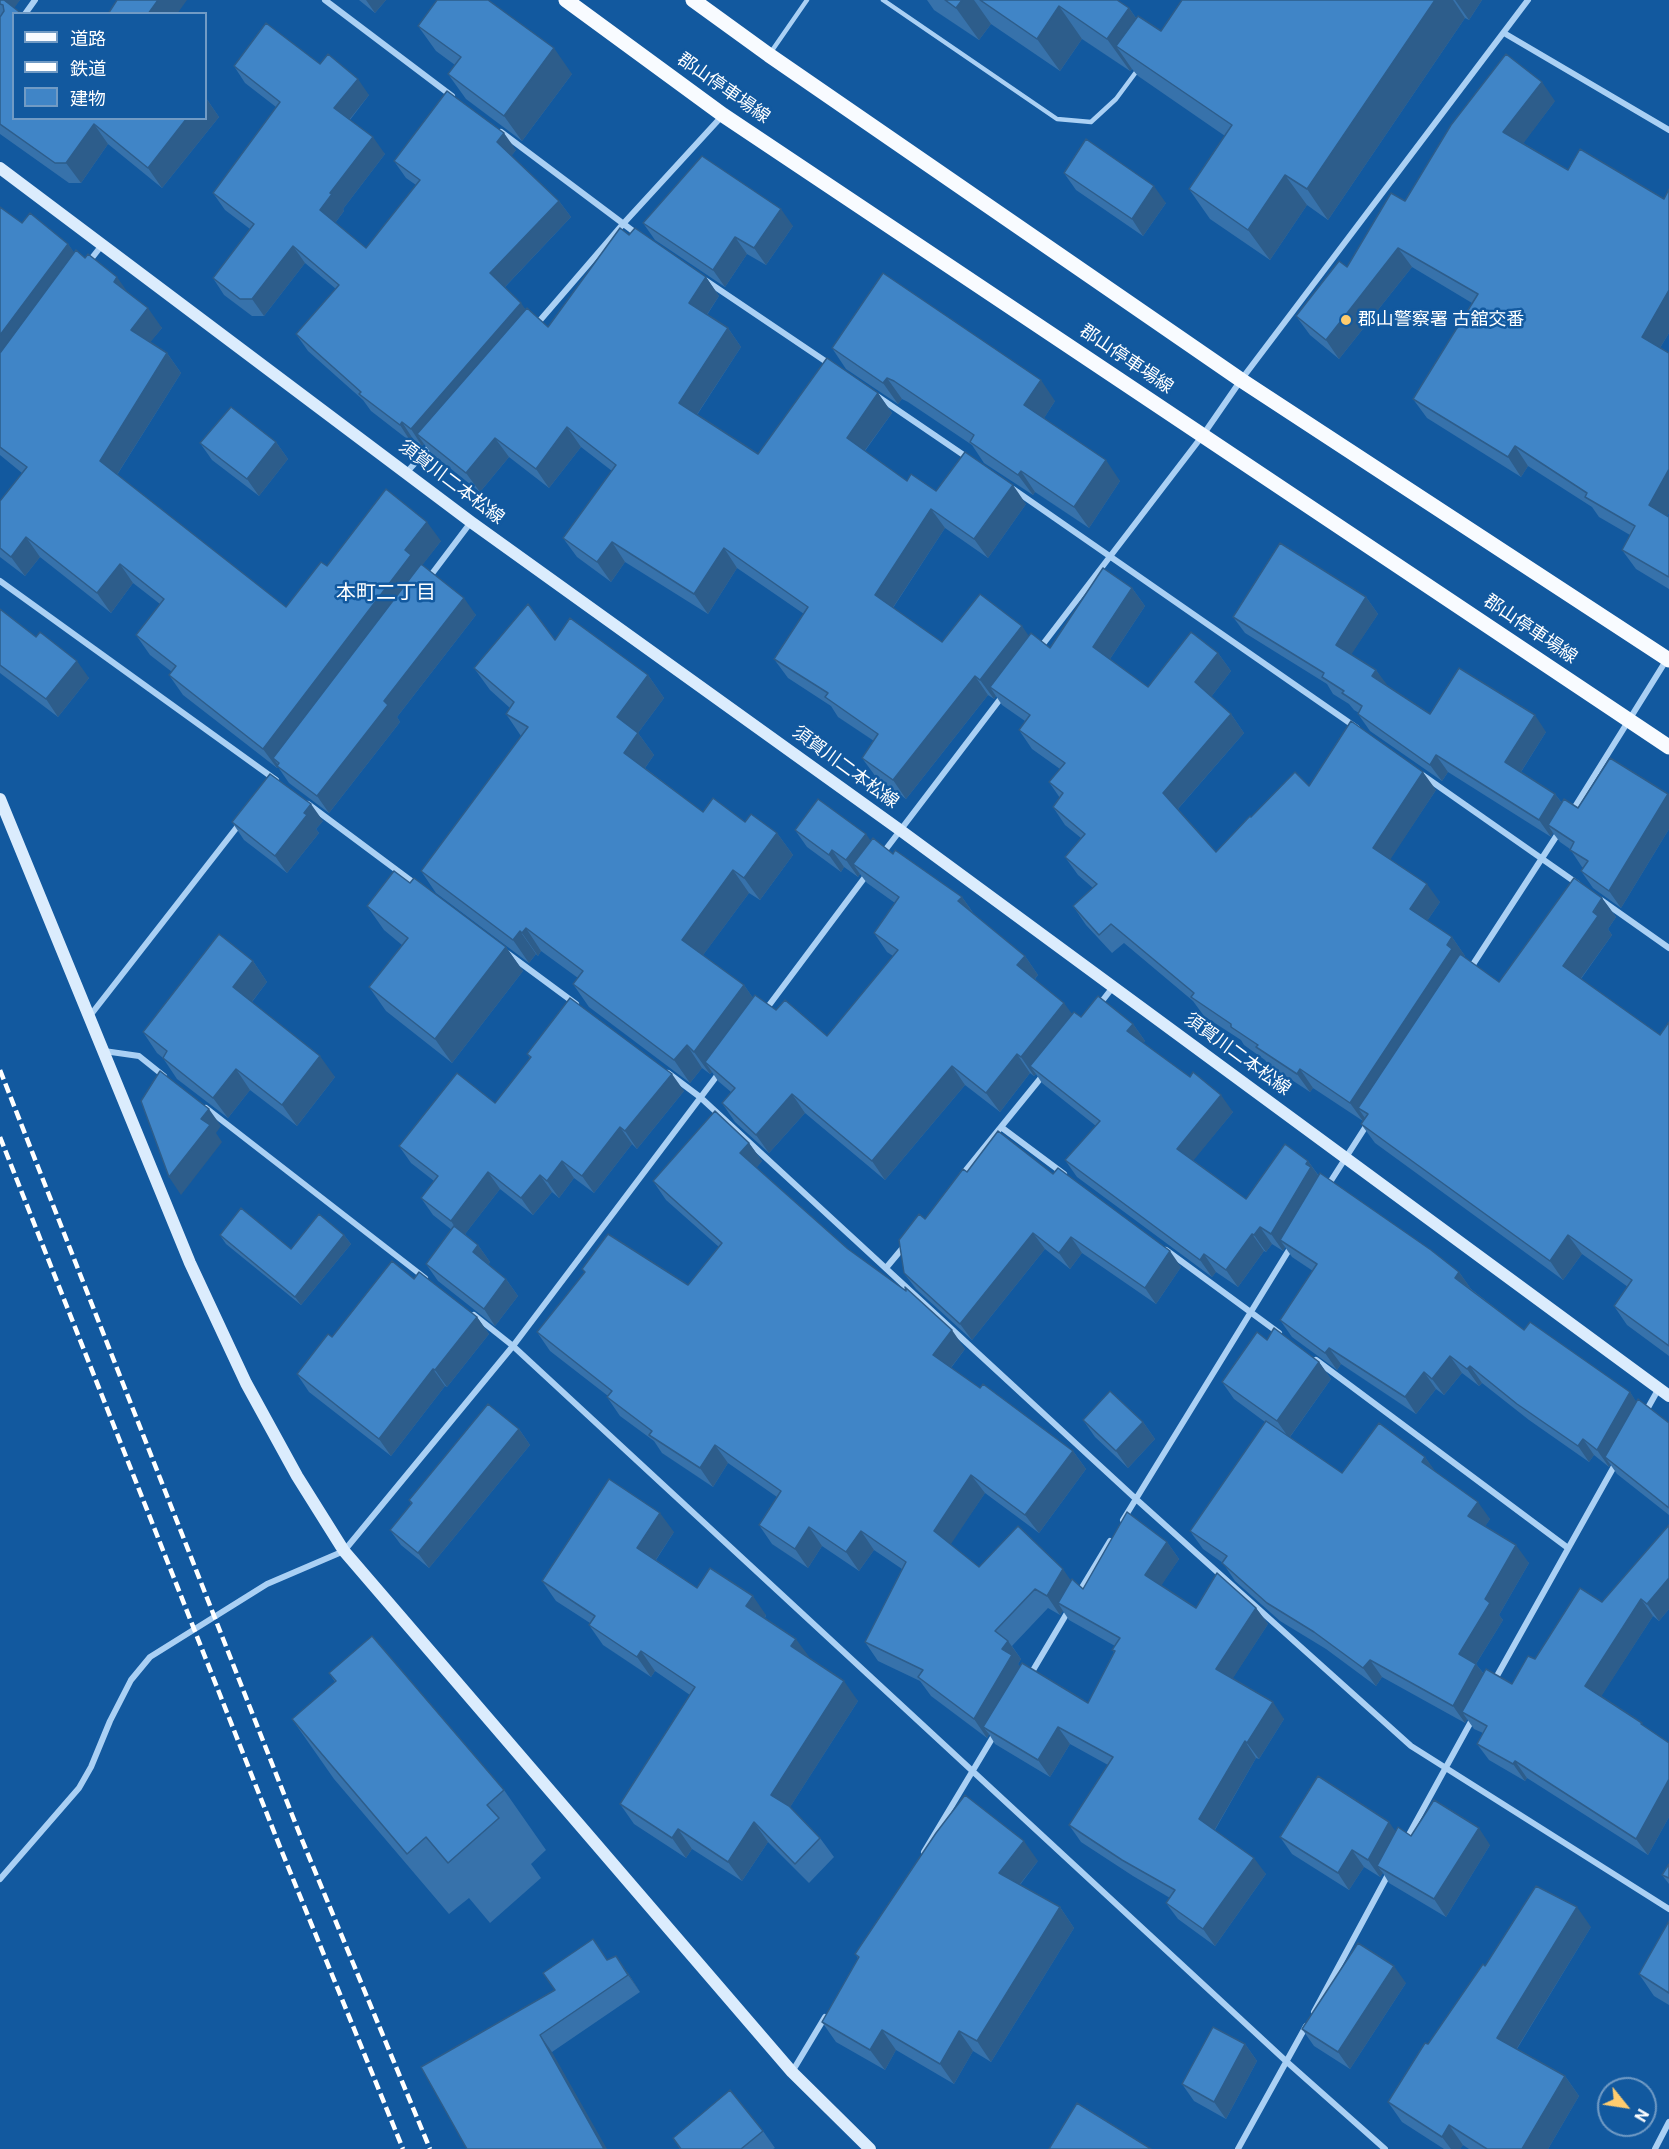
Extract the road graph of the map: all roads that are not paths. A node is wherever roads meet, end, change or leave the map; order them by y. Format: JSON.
{"nodes":[{"id":1,"x":325,"y":0,"type":"edge"},
{"id":2,"x":566,"y":0,"type":"edge"},
{"id":3,"x":693,"y":0,"type":"edge"},
{"id":4,"x":807,"y":0,"type":"edge"},
{"id":5,"x":883,"y":0,"type":"edge"},
{"id":6,"x":1528,"y":0,"type":"edge"},
{"id":7,"x":1504,"y":33,"type":"junction"},
{"id":8,"x":769,"y":55,"type":"junction"},
{"id":9,"x":1142,"y":64,"type":"edge"},
{"id":10,"x":455,"y":98,"type":"edge"},
{"id":11,"x":723,"y":115,"type":"junction"},
{"id":12,"x":492,"y":126,"type":"edge"},
{"id":13,"x":1669,"y":130,"type":"edge"},
{"id":14,"x":0,"y":168,"type":"edge"},
{"id":15,"x":623,"y":224,"type":"junction"},
{"id":16,"x":643,"y":237,"type":"edge"},
{"id":17,"x":102,"y":245,"type":"junction"},
{"id":18,"x":81,"y":272,"type":"edge"},
{"id":19,"x":701,"y":277,"type":"edge"},
{"id":20,"x":531,"y":330,"type":"edge"},
{"id":21,"x":838,"y":370,"type":"edge"},
{"id":22,"x":1241,"y":380,"type":"junction"},
{"id":23,"x":867,"y":390,"type":"edge"},
{"id":24,"x":1203,"y":435,"type":"junction"},
{"id":25,"x":438,"y":437,"type":"edge"},
{"id":26,"x":975,"y":463,"type":"edge"},
{"id":27,"x":407,"y":472,"type":"junction"},
{"id":28,"x":1004,"y":483,"type":"edge"},
{"id":29,"x":471,"y":522,"type":"junction"},
{"id":30,"x":1111,"y":555,"type":"junction"},
{"id":31,"x":0,"y":581,"type":"edge"},
{"id":32,"x":420,"y":589,"type":"edge"},
{"id":33,"x":1038,"y":650,"type":"edge"},
{"id":34,"x":1668,"y":658,"type":"edge"},
{"id":35,"x":1009,"y":688,"type":"edge"},
{"id":36,"x":1629,"y":720,"type":"junction"},
{"id":37,"x":1366,"y":735,"type":"edge"},
{"id":38,"x":1669,"y":747,"type":"edge"},
{"id":39,"x":282,"y":770,"type":"edge"},
{"id":40,"x":1415,"y":770,"type":"edge"},
{"id":41,"x":275,"y":779,"type":"junction"},
{"id":42,"x":285,"y":786,"type":"edge"},
{"id":43,"x":268,"y":788,"type":"edge"},
{"id":44,"x":0,"y":799,"type":"edge"},
{"id":45,"x":303,"y":800,"type":"edge"},
{"id":46,"x":246,"y":816,"type":"edge"},
{"id":47,"x":1567,"y":819,"type":"edge"},
{"id":48,"x":1561,"y":829,"type":"edge"},
{"id":49,"x":900,"y":830,"type":"junction"},
{"id":50,"x":879,"y":859,"type":"edge"},
{"id":51,"x":1543,"y":859,"type":"junction"},
{"id":52,"x":872,"y":868,"type":"edge"},
{"id":53,"x":1581,"y":886,"type":"edge"},
{"id":54,"x":426,"y":892,"type":"edge"},
{"id":55,"x":1591,"y":893,"type":"edge"},
{"id":56,"x":1669,"y":948,"type":"edge"},
{"id":57,"x":502,"y":949,"type":"edge"},
{"id":58,"x":1464,"y":978,"type":"edge"},
{"id":59,"x":1114,"y":987,"type":"junction"},
{"id":60,"x":578,"y":1005,"type":"edge"},
{"id":61,"x":1092,"y":1013,"type":"edge"},
{"id":62,"x":89,"y":1017,"type":"junction"},
{"id":63,"x":757,"y":1021,"type":"edge"},
{"id":64,"x":103,"y":1051,"type":"junction"},
{"id":65,"x":1050,"y":1066,"type":"edge"},
{"id":66,"x":663,"y":1069,"type":"edge"},
{"id":67,"x":722,"y":1069,"type":"edge"},
{"id":68,"x":167,"y":1078,"type":"edge"},
{"id":69,"x":700,"y":1097,"type":"junction"},
{"id":70,"x":195,"y":1100,"type":"edge"},
{"id":71,"x":1372,"y":1118,"type":"edge"},
{"id":72,"x":1001,"y":1127,"type":"junction"},
{"id":73,"x":1345,"y":1157,"type":"junction"},
{"id":74,"x":1066,"y":1175,"type":"edge"},
{"id":75,"x":958,"y":1180,"type":"edge"},
{"id":76,"x":1322,"y":1196,"type":"edge"},
{"id":77,"x":1299,"y":1235,"type":"edge"},
{"id":78,"x":908,"y":1242,"type":"edge"},
{"id":79,"x":1159,"y":1244,"type":"edge"},
{"id":80,"x":886,"y":1268,"type":"junction"},
{"id":81,"x":429,"y":1281,"type":"edge"},
{"id":82,"x":466,"y":1310,"type":"edge"},
{"id":83,"x":1252,"y":1313,"type":"junction"},
{"id":84,"x":1281,"y":1334,"type":"edge"},
{"id":85,"x":513,"y":1346,"type":"junction"},
{"id":86,"x":1310,"y":1355,"type":"edge"},
{"id":87,"x":1664,"y":1392,"type":"edge"},
{"id":88,"x":1642,"y":1418,"type":"edge"},
{"id":89,"x":1619,"y":1458,"type":"edge"},
{"id":90,"x":1136,"y":1498,"type":"junction"},
{"id":91,"x":1118,"y":1529,"type":"edge"},
{"id":92,"x":1112,"y":1539,"type":"edge"},
{"id":93,"x":1568,"y":1548,"type":"junction"},
{"id":94,"x":344,"y":1551,"type":"junction"},
{"id":95,"x":1027,"y":1680,"type":"edge"},
{"id":96,"x":1490,"y":1688,"type":"edge"},
{"id":97,"x":1479,"y":1708,"type":"edge"},
{"id":98,"x":1003,"y":1720,"type":"edge"},
{"id":99,"x":1446,"y":1768,"type":"junction"},
{"id":100,"x":972,"y":1771,"type":"junction"},
{"id":101,"x":1400,"y":1852,"type":"edge"},
{"id":102,"x":918,"y":1861,"type":"edge"},
{"id":103,"x":1395,"y":1862,"type":"edge"},
{"id":104,"x":0,"y":1880,"type":"edge"},
{"id":105,"x":1669,"y":1909,"type":"edge"},
{"id":106,"x":828,"y":2012,"type":"edge"},
{"id":107,"x":1287,"y":2062,"type":"junction"},
{"id":108,"x":792,"y":2072,"type":"junction"},
{"id":109,"x":1669,"y":2122,"type":"edge"},
{"id":110,"x":870,"y":2149,"type":"edge"},
{"id":111,"x":1238,"y":2149,"type":"edge"},
{"id":112,"x":1385,"y":2149,"type":"edge"},
{"id":113,"x":1655,"y":2149,"type":"edge"}],
"edges":[{"from":1,"to":10,"type":"street"},
{"from":2,"to":11,"type":"main road","name":"郡山停車場線"},
{"from":3,"to":8,"type":"main road"},
{"from":4,"to":8,"type":"lane"},
{"from":5,"to":9,"type":"lane"},
{"from":6,"to":7,"type":"street"},
{"from":7,"to":13,"type":"street"},
{"from":7,"to":22,"type":"street"},
{"from":8,"to":22,"type":"main road"},
{"from":11,"to":15,"type":"street"},
{"from":11,"to":24,"type":"main road","name":"郡山停車場線"},
{"from":12,"to":15,"type":"street"},
{"from":14,"to":17,"type":"main road","name":"須賀川二本松線"},
{"from":15,"to":16,"type":"street"},
{"from":15,"to":20,"type":"street"},
{"from":17,"to":18,"type":"street"},
{"from":17,"to":27,"type":"main road","name":"須賀川二本松線"},
{"from":19,"to":21,"type":"street"},
{"from":22,"to":24,"type":"street"},
{"from":22,"to":34,"type":"main road"},
{"from":23,"to":26,"type":"street"},
{"from":24,"to":30,"type":"street"},
{"from":24,"to":36,"type":"main road","name":"郡山停車場線"},
{"from":25,"to":27,"type":"street"},
{"from":27,"to":29,"type":"main road","name":"須賀川二本松線"},
{"from":28,"to":30,"type":"street"},
{"from":29,"to":32,"type":"street"},
{"from":29,"to":49,"type":"main road","name":"須賀川二本松線"},
{"from":30,"to":33,"type":"street"},
{"from":30,"to":37,"type":"street"},
{"from":31,"to":41,"type":"street"},
{"from":34,"to":36,"type":"street"},
{"from":35,"to":49,"type":"street"},
{"from":36,"to":38,"type":"main road","name":"郡山停車場線"},
{"from":36,"to":47,"type":"street"},
{"from":39,"to":41,"type":"street"},
{"from":40,"to":51,"type":"street"},
{"from":41,"to":42,"type":"street"},
{"from":41,"to":43,"type":"street"},
{"from":44,"to":62,"type":"main road"},
{"from":45,"to":54,"type":"street"},
{"from":46,"to":62,"type":"street"},
{"from":48,"to":51,"type":"street"},
{"from":49,"to":50,"type":"street"},
{"from":49,"to":59,"type":"main road","name":"須賀川二本松線"},
{"from":51,"to":53,"type":"street"},
{"from":51,"to":58,"type":"street"},
{"from":52,"to":63,"type":"street"},
{"from":55,"to":56,"type":"street"},
{"from":57,"to":60,"type":"street"},
{"from":59,"to":61,"type":"street"},
{"from":59,"to":73,"type":"main road","name":"須賀川二本松線"},
{"from":62,"to":64,"type":"main road"},
{"from":64,"to":68,"type":"street"},
{"from":64,"to":94,"type":"main road"},
{"from":65,"to":72,"type":"street"},
{"from":66,"to":69,"type":"street"},
{"from":67,"to":69,"type":"street"},
{"from":69,"to":80,"type":"street"},
{"from":69,"to":85,"type":"street"},
{"from":70,"to":81,"type":"street"},
{"from":71,"to":73,"type":"street"},
{"from":72,"to":74,"type":"street"},
{"from":72,"to":75,"type":"street"},
{"from":73,"to":76,"type":"street"},
{"from":73,"to":87,"type":"main road","name":"須賀川二本松線"},
{"from":77,"to":83,"type":"street"},
{"from":78,"to":80,"type":"street"},
{"from":79,"to":83,"type":"street"},
{"from":80,"to":90,"type":"street"},
{"from":82,"to":85,"type":"street"},
{"from":83,"to":84,"type":"street"},
{"from":83,"to":90,"type":"street"},
{"from":85,"to":94,"type":"street"},
{"from":85,"to":100,"type":"street"},
{"from":86,"to":93,"type":"street"},
{"from":87,"to":88,"type":"street"},
{"from":89,"to":93,"type":"street"},
{"from":90,"to":91,"type":"street"},
{"from":90,"to":99,"type":"street"},
{"from":92,"to":95,"type":"street"},
{"from":93,"to":96,"type":"street"},
{"from":94,"to":104,"type":"street"},
{"from":94,"to":108,"type":"main road"},
{"from":97,"to":99,"type":"street"},
{"from":98,"to":100,"type":"street"},
{"from":99,"to":101,"type":"street"},
{"from":99,"to":105,"type":"street"},
{"from":100,"to":102,"type":"street"},
{"from":100,"to":107,"type":"street"},
{"from":103,"to":107,"type":"street"},
{"from":106,"to":108,"type":"street"},
{"from":107,"to":111,"type":"street"},
{"from":107,"to":112,"type":"street"},
{"from":108,"to":110,"type":"main road"},
{"from":109,"to":113,"type":"street"}]}
